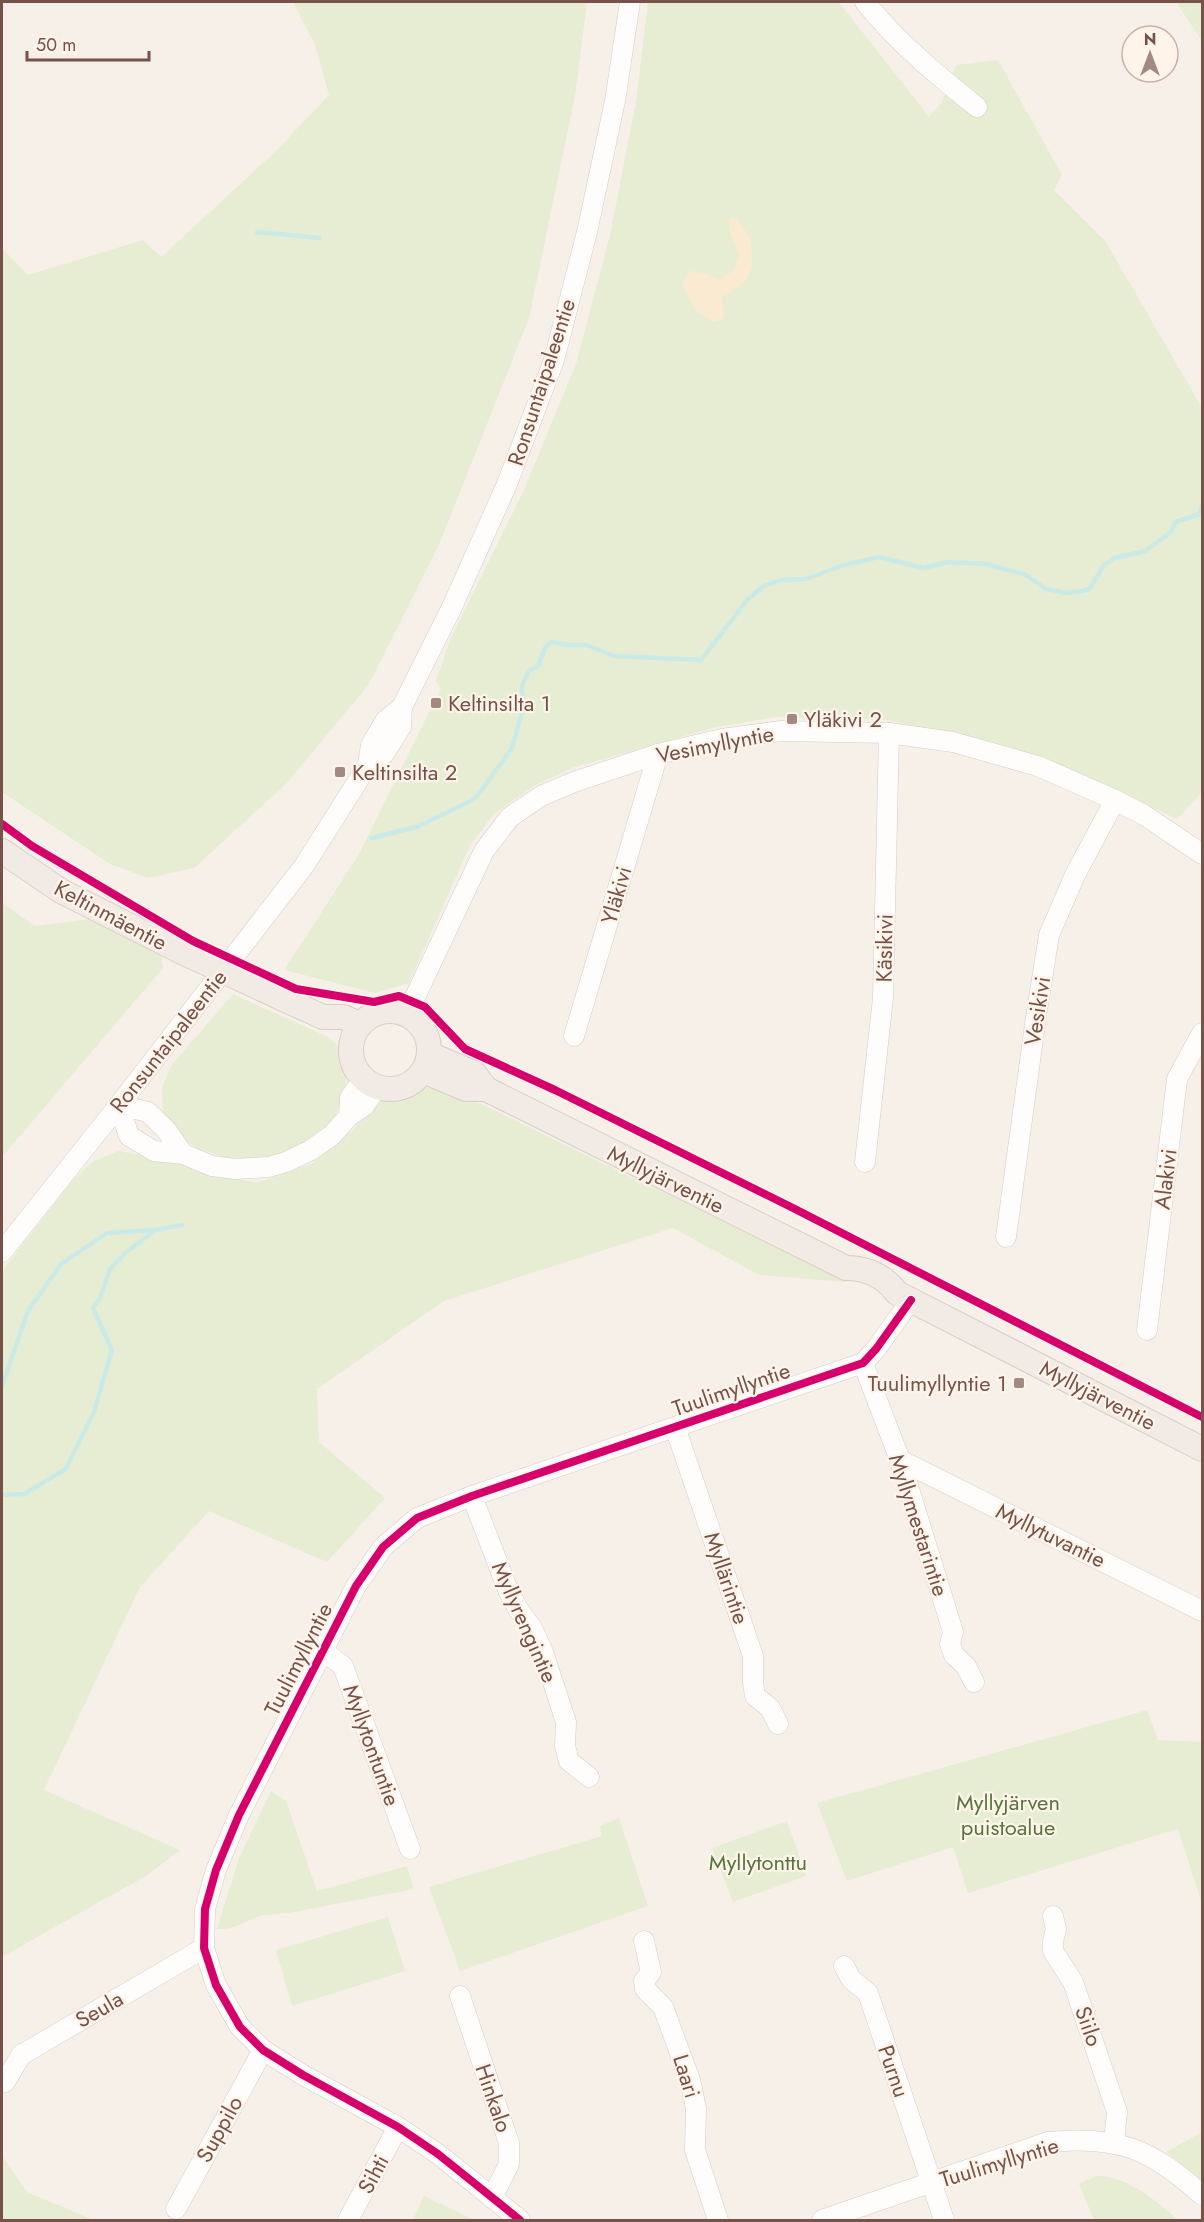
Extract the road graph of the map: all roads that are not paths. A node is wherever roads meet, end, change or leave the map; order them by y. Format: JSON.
{"nodes":[{"id":1,"x":630,"y":2,"type":"edge"},
{"id":2,"x":865,"y":2,"type":"edge"},
{"id":3,"x":977,"y":107,"type":"dead end"},
{"id":4,"x":889,"y":733,"type":"junction"},
{"id":5,"x":658,"y":754,"type":"junction"},
{"id":6,"x":1115,"y":800,"type":"junction"},
{"id":7,"x":2,"y":851,"type":"edge"},
{"id":8,"x":1203,"y":854,"type":"edge"},
{"id":9,"x":407,"y":1014,"type":"junction"},
{"id":10,"x":356,"y":1032,"type":"junction"},
{"id":11,"x":1203,"y":1034,"type":"edge"},
{"id":12,"x":574,"y":1036,"type":"dead end"},
{"id":13,"x":426,"y":1062,"type":"junction"},
{"id":14,"x":370,"y":1083,"type":"junction"},
{"id":15,"x":119,"y":1105,"type":"junction"},
{"id":16,"x":183,"y":1154,"type":"junction"},
{"id":17,"x":865,"y":1162,"type":"dead end"},
{"id":18,"x":1006,"y":1237,"type":"dead end"},
{"id":19,"x":2,"y":1252,"type":"edge"},
{"id":20,"x":904,"y":1296,"type":"junction"},
{"id":21,"x":1147,"y":1330,"type":"dead end"},
{"id":22,"x":863,"y":1363,"type":"junction"},
{"id":23,"x":675,"y":1427,"type":"junction"},
{"id":24,"x":1203,"y":1449,"type":"edge"},
{"id":25,"x":900,"y":1460,"type":"junction"},
{"id":26,"x":472,"y":1496,"type":"junction"},
{"id":27,"x":1203,"y":1611,"type":"edge"},
{"id":28,"x":322,"y":1650,"type":"junction"},
{"id":29,"x":974,"y":1682,"type":"dead end"},
{"id":30,"x":778,"y":1724,"type":"dead end"},
{"id":31,"x":589,"y":1777,"type":"dead end"},
{"id":32,"x":410,"y":1849,"type":"dead end"},
{"id":33,"x":1053,"y":1916,"type":"dead end"},
{"id":34,"x":644,"y":1941,"type":"dead end"},
{"id":35,"x":204,"y":1948,"type":"junction"},
{"id":36,"x":844,"y":1966,"type":"dead end"},
{"id":37,"x":460,"y":1996,"type":"dead end"},
{"id":38,"x":263,"y":2050,"type":"junction"},
{"id":39,"x":5,"y":2082,"type":"dead end"},
{"id":40,"x":398,"y":2127,"type":"junction"},
{"id":41,"x":1114,"y":2142,"type":"junction"},
{"id":42,"x":931,"y":2182,"type":"junction"},
{"id":43,"x":1203,"y":2195,"type":"edge"},
{"id":44,"x":492,"y":2198,"type":"junction"},
{"id":45,"x":176,"y":2209,"type":"dead end"},
{"id":46,"x":348,"y":2220,"type":"edge"},
{"id":47,"x":520,"y":2220,"type":"edge"},
{"id":48,"x":718,"y":2220,"type":"edge"},
{"id":49,"x":822,"y":2220,"type":"edge"},
{"id":50,"x":944,"y":2220,"type":"edge"}],
"edges":[{"from":1,"to":15,"type":"street","name":"Ronsuntaipaleentie"},
{"from":2,"to":3,"type":"street"},
{"from":4,"to":5,"type":"street","name":"Vesimyllyntie"},
{"from":4,"to":6,"type":"street","name":"Vesimyllyntie"},
{"from":4,"to":17,"type":"street","name":"Käsikivi"},
{"from":5,"to":9,"type":"street","name":"Vesimyllyntie"},
{"from":5,"to":12,"type":"street","name":"Yläkivi"},
{"from":6,"to":8,"type":"street","name":"Vesimyllyntie"},
{"from":6,"to":18,"type":"street","name":"Vesikivi"},
{"from":7,"to":10,"type":"main road","name":"Keltinmäentie","bridge":true},
{"from":9,"to":10,"type":"main road"},
{"from":9,"to":13,"type":"main road"},
{"from":10,"to":14,"type":"main road"},
{"from":11,"to":21,"type":"street","name":"Alakivi"},
{"from":13,"to":14,"type":"main road"},
{"from":13,"to":20,"type":"main road","name":"Myllyjärventie"},
{"from":14,"to":16,"type":"street"},
{"from":15,"to":16,"type":"street"},
{"from":15,"to":16,"type":"street"},
{"from":15,"to":19,"type":"street","name":"Ronsuntaipaleentie"},
{"from":20,"to":22,"type":"street"},
{"from":20,"to":24,"type":"main road","name":"Myllyjärventie"},
{"from":22,"to":23,"type":"street","name":"Tuulimyllyntie"},
{"from":22,"to":25,"type":"street","name":"Myllymestarintie"},
{"from":23,"to":26,"type":"street","name":"Tuulimyllyntie"},
{"from":23,"to":30,"type":"street","name":"Myllärintie"},
{"from":25,"to":27,"type":"street","name":"Myllytuvantie"},
{"from":25,"to":29,"type":"street","name":"Myllymestarintie"},
{"from":26,"to":28,"type":"street","name":"Tuulimyllyntie"},
{"from":26,"to":31,"type":"street","name":"Myllyrengintie"},
{"from":28,"to":32,"type":"street","name":"Myllytontuntie"},
{"from":28,"to":35,"type":"street","name":"Tuulimyllyntie"},
{"from":33,"to":41,"type":"street","name":"Siilo"},
{"from":34,"to":48,"type":"street","name":"Laari"},
{"from":35,"to":38,"type":"street","name":"Tuulimyllyntie"},
{"from":35,"to":39,"type":"street","name":"Seula"},
{"from":36,"to":42,"type":"street","name":"Purnu"},
{"from":37,"to":44,"type":"street","name":"Hinkalo"},
{"from":38,"to":40,"type":"street","name":"Tuulimyllyntie"},
{"from":38,"to":45,"type":"street","name":"Suppilo"},
{"from":40,"to":44,"type":"street","name":"Tuulimyllyntie"},
{"from":40,"to":46,"type":"street","name":"Sihti"},
{"from":41,"to":42,"type":"street","name":"Tuulimyllyntie"},
{"from":41,"to":43,"type":"street","name":"Tuulimyllyntie"},
{"from":42,"to":49,"type":"street","name":"Tuulimyllyntie"},
{"from":42,"to":50,"type":"street","name":"Purnu"},
{"from":44,"to":47,"type":"street","name":"Tuulimyllyntie"}]}
